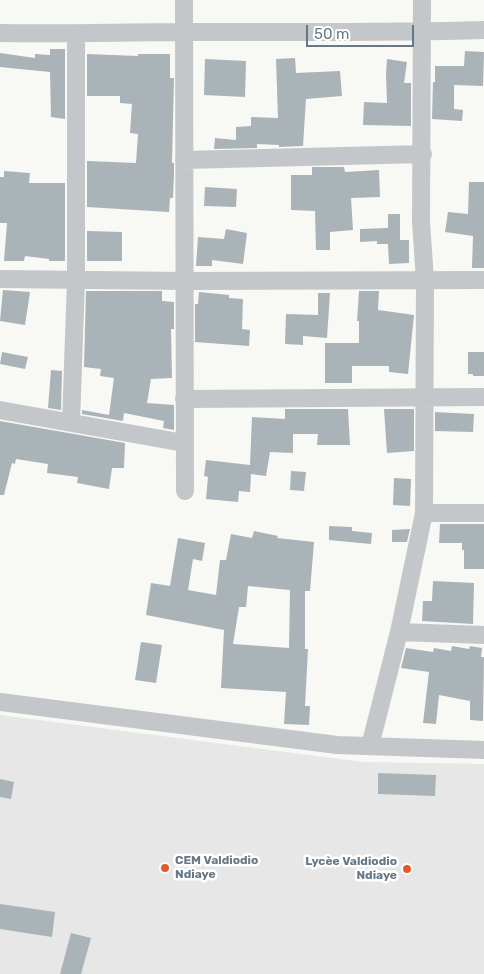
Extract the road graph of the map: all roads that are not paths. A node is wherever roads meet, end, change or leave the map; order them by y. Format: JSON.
{"nodes":[{"id":1,"x":184,"y":0,"type":"edge"},
{"id":2,"x":422,"y":0,"type":"edge"},
{"id":3,"x":484,"y":30,"type":"edge"},
{"id":4,"x":184,"y":32,"type":"junction"},
{"id":5,"x":422,"y":32,"type":"junction"},
{"id":6,"x":0,"y":33,"type":"edge"},
{"id":7,"x":76,"y":34,"type":"junction"},
{"id":8,"x":423,"y":154,"type":"junction"},
{"id":9,"x":184,"y":160,"type":"junction"},
{"id":10,"x":0,"y":279,"type":"edge"},
{"id":11,"x":425,"y":280,"type":"junction"},
{"id":12,"x":484,"y":280,"type":"edge"},
{"id":13,"x":76,"y":281,"type":"junction"},
{"id":14,"x":185,"y":281,"type":"junction"},
{"id":15,"x":484,"y":397,"type":"edge"},
{"id":16,"x":424,"y":398,"type":"junction"},
{"id":17,"x":184,"y":399,"type":"junction"},
{"id":18,"x":0,"y":410,"type":"edge"},
{"id":19,"x":71,"y":422,"type":"junction"},
{"id":20,"x":184,"y":443,"type":"junction"},
{"id":21,"x":185,"y":491,"type":"dead end"},
{"id":22,"x":424,"y":513,"type":"junction"},
{"id":23,"x":484,"y":513,"type":"edge"},
{"id":24,"x":399,"y":632,"type":"junction"},
{"id":25,"x":484,"y":635,"type":"edge"},
{"id":26,"x":0,"y":702,"type":"edge"},
{"id":27,"x":370,"y":746,"type":"junction"},
{"id":28,"x":484,"y":750,"type":"edge"}],
"edges":[{"from":1,"to":4,"type":"street"},
{"from":2,"to":5,"type":"street"},
{"from":3,"to":5,"type":"street"},
{"from":4,"to":5,"type":"street"},
{"from":4,"to":7,"type":"street"},
{"from":4,"to":9,"type":"street"},
{"from":5,"to":8,"type":"street"},
{"from":6,"to":7,"type":"street"},
{"from":7,"to":13,"type":"street"},
{"from":8,"to":9,"type":"street"},
{"from":8,"to":11,"type":"street"},
{"from":9,"to":14,"type":"street"},
{"from":10,"to":13,"type":"street"},
{"from":11,"to":12,"type":"street"},
{"from":11,"to":14,"type":"street"},
{"from":11,"to":16,"type":"street"},
{"from":13,"to":14,"type":"street"},
{"from":13,"to":19,"type":"street"},
{"from":14,"to":17,"type":"street"},
{"from":15,"to":16,"type":"street"},
{"from":16,"to":17,"type":"street"},
{"from":16,"to":22,"type":"street"},
{"from":17,"to":20,"type":"street"},
{"from":18,"to":19,"type":"street"},
{"from":19,"to":20,"type":"street"},
{"from":20,"to":21,"type":"street"},
{"from":22,"to":23,"type":"street"},
{"from":22,"to":24,"type":"street"},
{"from":24,"to":25,"type":"street"},
{"from":24,"to":27,"type":"street"},
{"from":26,"to":27,"type":"street"},
{"from":27,"to":28,"type":"street"}]}
